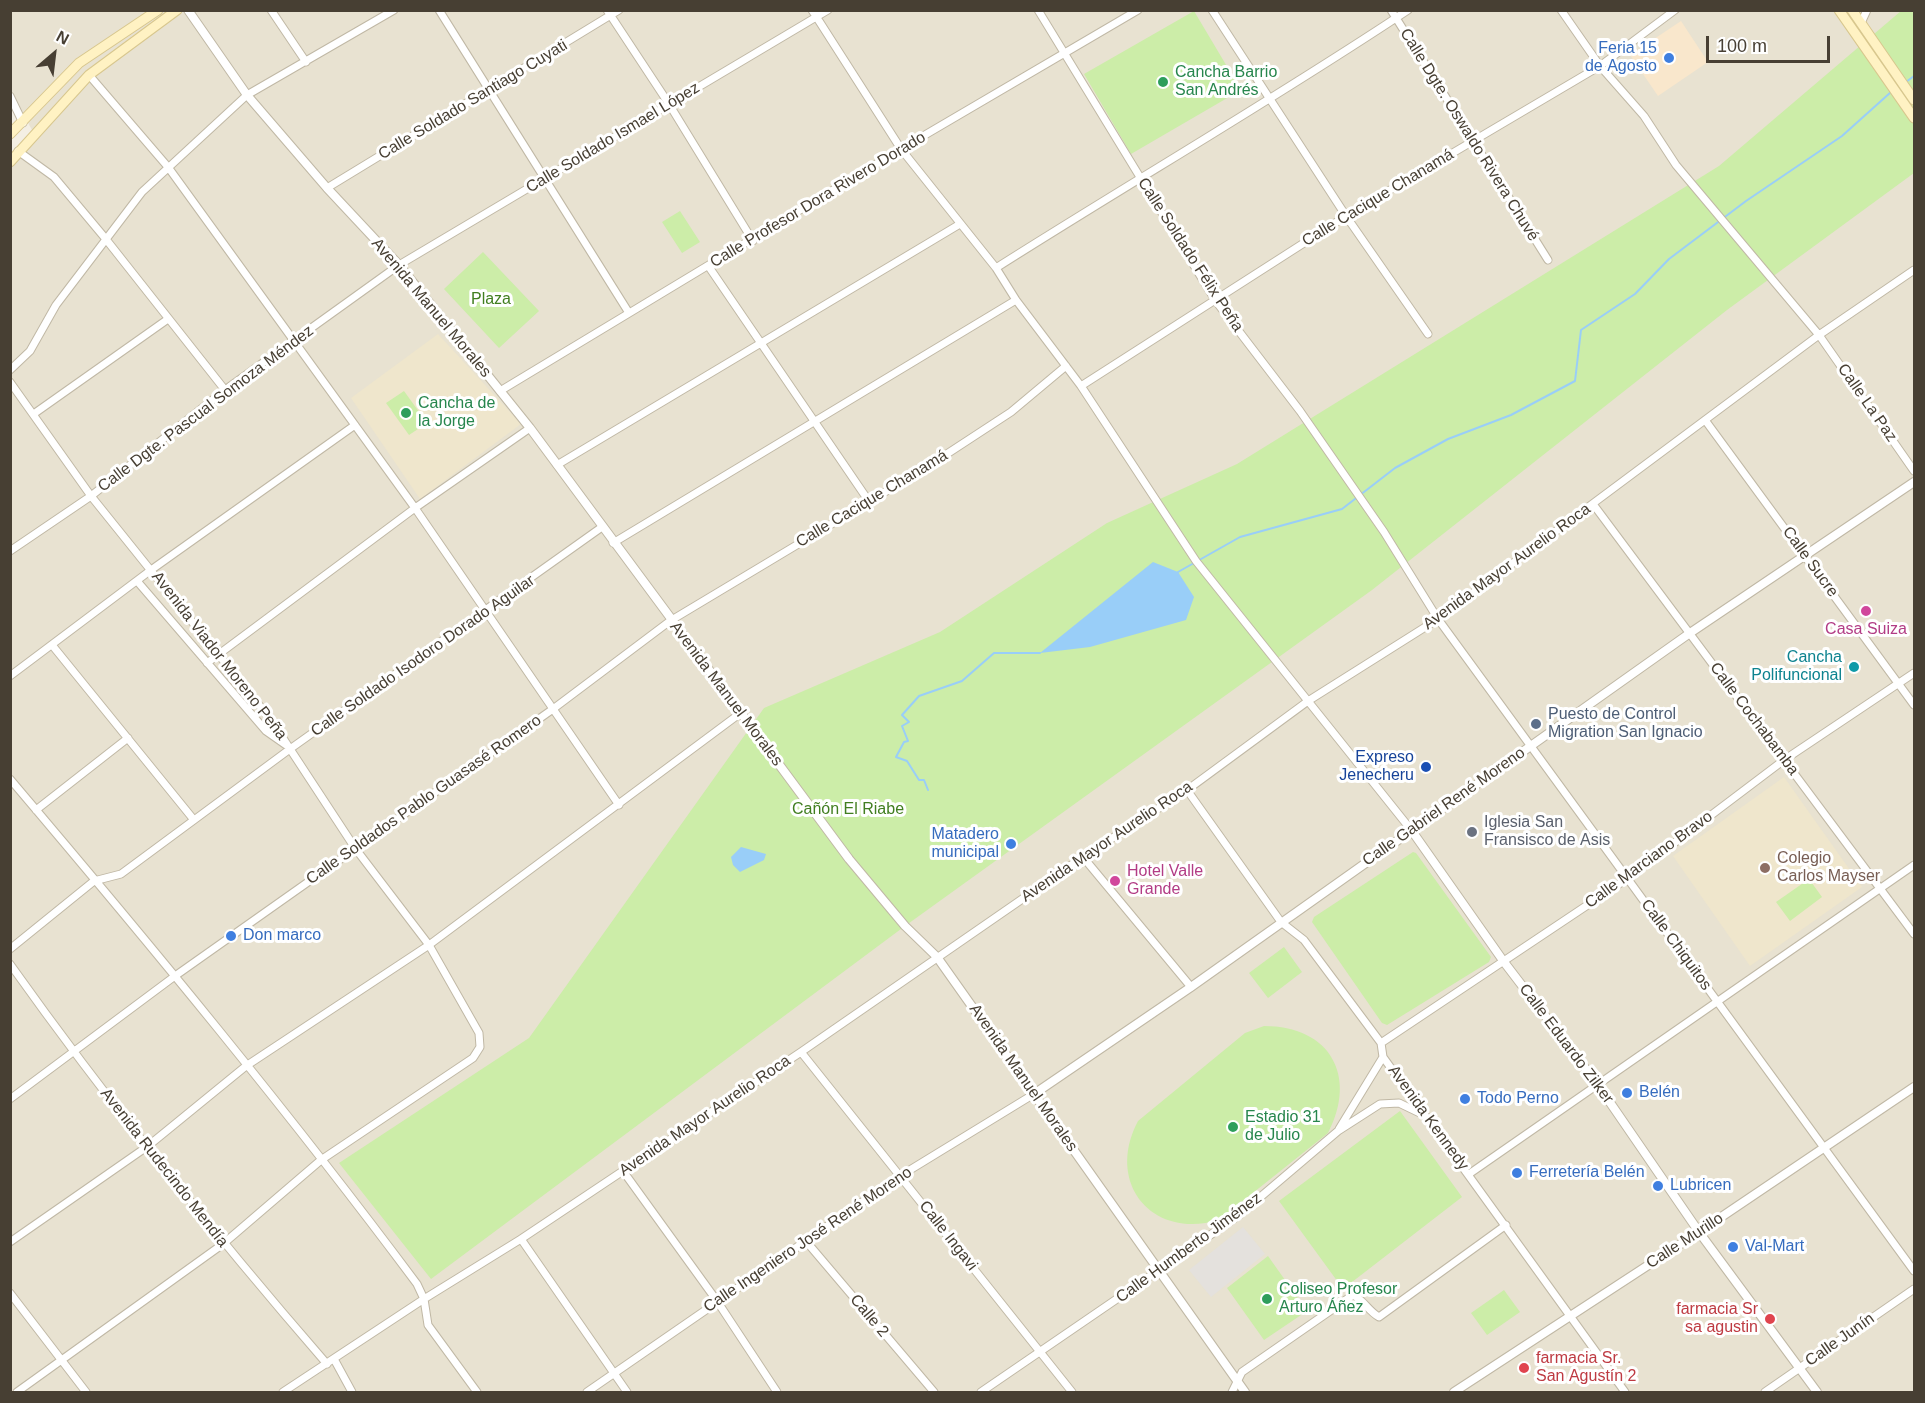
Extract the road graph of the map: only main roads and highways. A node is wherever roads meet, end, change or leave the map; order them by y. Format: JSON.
{"nodes":[{"id":1,"x":158,"y":10,"type":"edge"},
{"id":2,"x":177,"y":10,"type":"edge"},
{"id":3,"x":1839,"y":10,"type":"edge"},
{"id":4,"x":1852,"y":10,"type":"edge"},
{"id":5,"x":166,"y":14,"type":"edge"},
{"id":6,"x":1911,"y":100,"type":"edge"},
{"id":7,"x":1914,"y":118,"type":"edge"},
{"id":8,"x":10,"y":134,"type":"edge"},
{"id":9,"x":10,"y":162,"type":"edge"}],
"edges":[{"from":1,"to":8,"type":"main road"},
{"from":2,"to":5,"type":"main road"},
{"from":3,"to":6,"type":"main road"},
{"from":4,"to":6,"type":"main road"},
{"from":5,"to":9,"type":"main road"},
{"from":6,"to":7,"type":"main road"}]}
